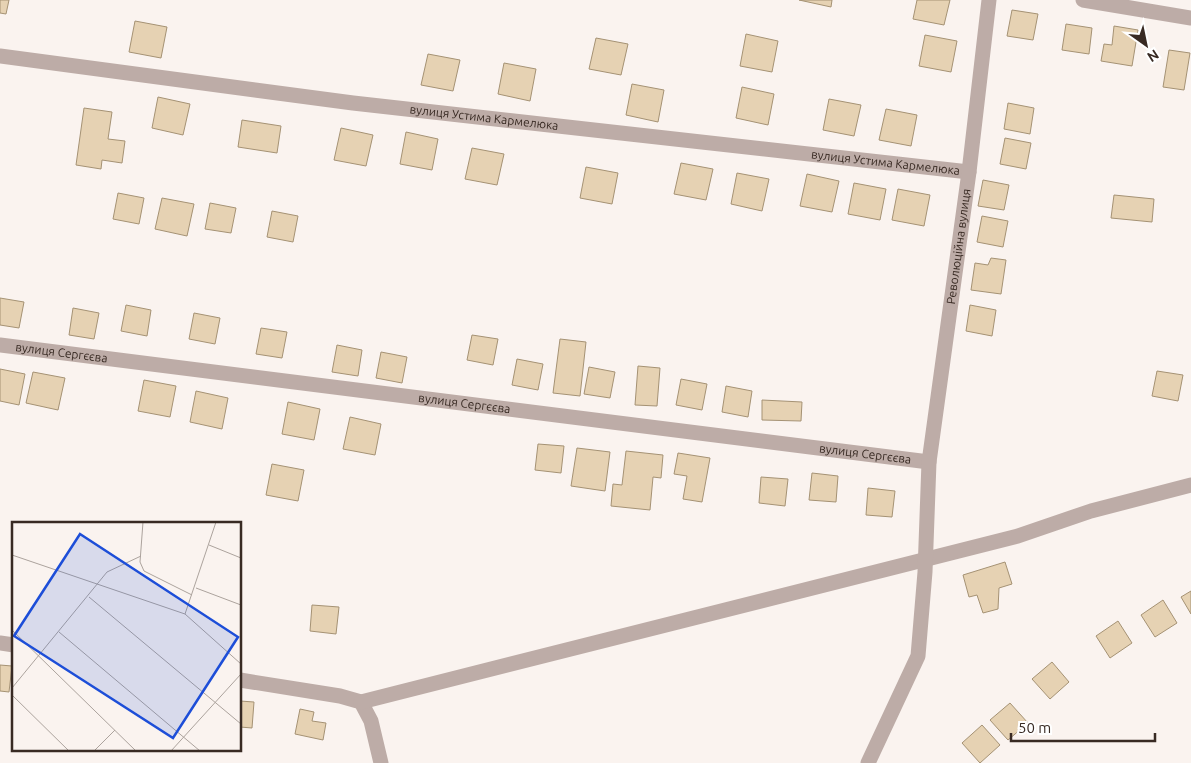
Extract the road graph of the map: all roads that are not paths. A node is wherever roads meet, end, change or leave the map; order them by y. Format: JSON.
{"nodes":[{"id":1,"x":989,"y":0,"type":"edge"},
{"id":2,"x":1083,"y":0,"type":"edge"},
{"id":3,"x":1191,"y":18,"type":"edge"},
{"id":4,"x":0,"y":56,"type":"edge"},
{"id":5,"x":969,"y":172,"type":"junction"},
{"id":6,"x":0,"y":345,"type":"edge"},
{"id":7,"x":929,"y":462,"type":"junction"},
{"id":8,"x":1191,"y":485,"type":"edge"},
{"id":9,"x":925,"y":560,"type":"junction"},
{"id":10,"x":241,"y":680,"type":"edge"},
{"id":11,"x":361,"y":702,"type":"junction"},
{"id":12,"x":381,"y":763,"type":"edge"},
{"id":13,"x":868,"y":763,"type":"edge"}],
"edges":[{"from":1,"to":5,"type":"street","name":"Революційна вулиця"},
{"from":2,"to":3,"type":"street"},
{"from":4,"to":5,"type":"street","name":"вулиця Устима Кармелюка"},
{"from":5,"to":7,"type":"street","name":"Революційна вулиця"},
{"from":6,"to":7,"type":"street","name":"вулиця Сергєєва"},
{"from":7,"to":9,"type":"street","name":"Революційна вулиця"},
{"from":8,"to":9,"type":"street"},
{"from":9,"to":11,"type":"street"},
{"from":9,"to":13,"type":"street","name":"Революційна вулиця"},
{"from":10,"to":11,"type":"street"},
{"from":11,"to":12,"type":"street"}]}
